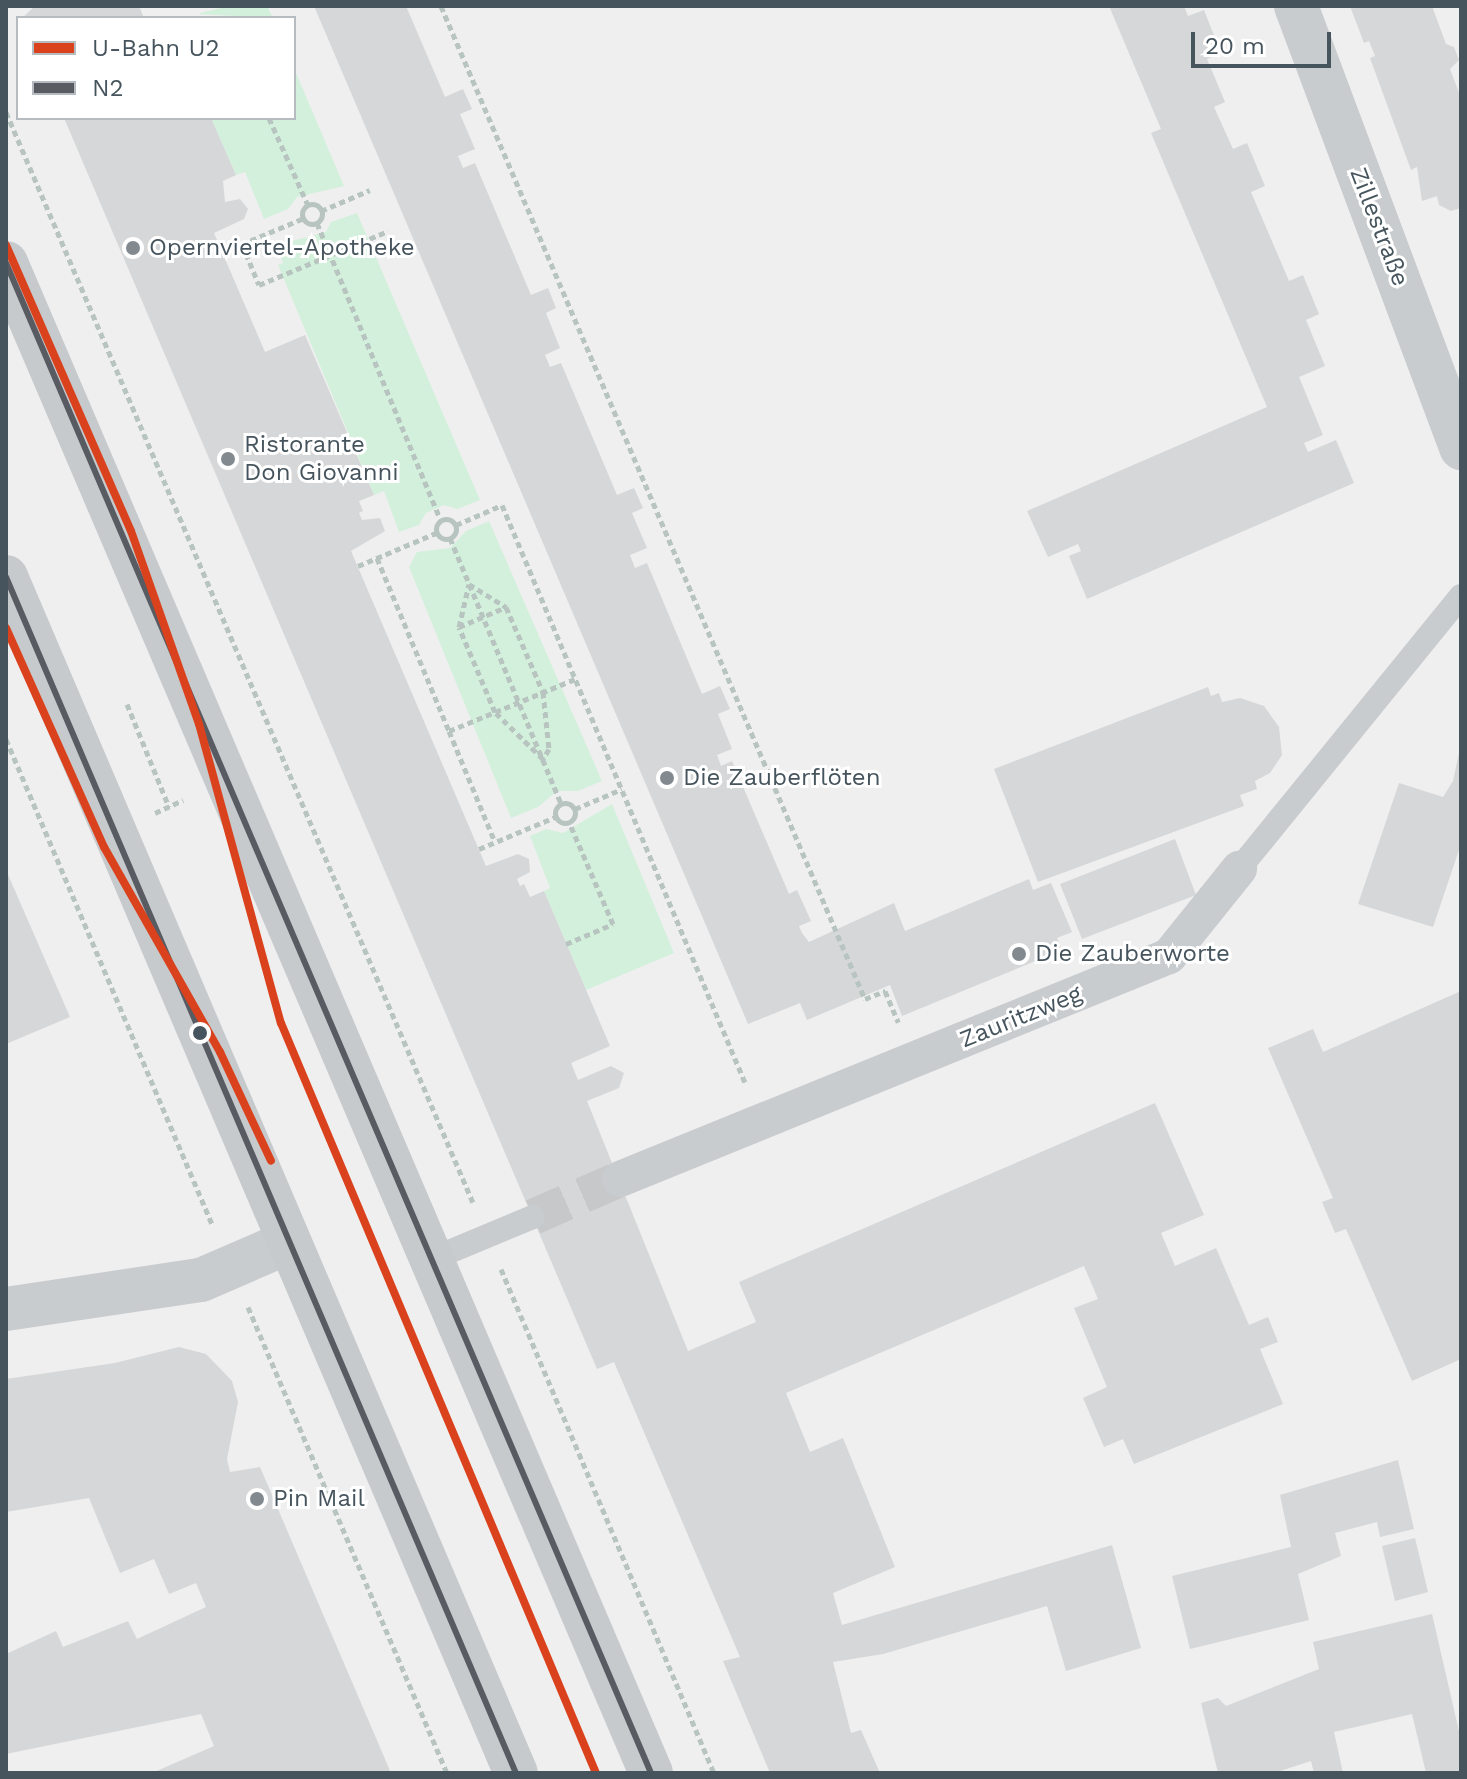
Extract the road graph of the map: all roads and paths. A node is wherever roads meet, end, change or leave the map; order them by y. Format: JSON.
{"nodes":[{"id":1,"x":441,"y":6,"type":"edge"},
{"id":2,"x":1296,"y":6,"type":"edge"},
{"id":3,"x":6,"y":112,"type":"edge"},
{"id":4,"x":270,"y":120,"type":"edge"},
{"id":5,"x":370,"y":190,"type":"dead end"},
{"id":6,"x":308,"y":205,"type":"junction"},
{"id":7,"x":321,"y":211,"type":"junction"},
{"id":8,"x":302,"y":219,"type":"junction"},
{"id":9,"x":317,"y":223,"type":"junction"},
{"id":10,"x":388,"y":231,"type":"dead end"},
{"id":11,"x":242,"y":244,"type":"junction"},
{"id":12,"x":223,"y":252,"type":"dead end"},
{"id":13,"x":330,"y":255,"type":"junction"},
{"id":14,"x":6,"y":263,"type":"edge"},
{"id":15,"x":1461,"y":448,"type":"edge"},
{"id":16,"x":441,"y":521,"type":"junction"},
{"id":17,"x":456,"y":525,"type":"junction"},
{"id":18,"x":436,"y":533,"type":"junction"},
{"id":19,"x":450,"y":538,"type":"junction"},
{"id":20,"x":377,"y":558,"type":"junction"},
{"id":21,"x":358,"y":566,"type":"dead end"},
{"id":22,"x":6,"y":577,"type":"edge"},
{"id":23,"x":469,"y":584,"type":"junction"},
{"id":24,"x":1461,"y":596,"type":"edge"},
{"id":25,"x":506,"y":607,"type":"junction"},
{"id":26,"x":483,"y":617,"type":"junction"},
{"id":27,"x":459,"y":627,"type":"junction"},
{"id":28,"x":575,"y":679,"type":"junction"},
{"id":29,"x":543,"y":692,"type":"junction"},
{"id":30,"x":519,"y":702,"type":"junction"},
{"id":31,"x":127,"y":704,"type":"dead end"},
{"id":32,"x":495,"y":712,"type":"junction"},
{"id":33,"x":449,"y":731,"type":"junction"},
{"id":34,"x":6,"y":739,"type":"edge"},
{"id":35,"x":543,"y":759,"type":"junction"},
{"id":36,"x":622,"y":789,"type":"junction"},
{"id":37,"x":183,"y":800,"type":"dead end"},
{"id":38,"x":561,"y":803,"type":"junction"},
{"id":39,"x":169,"y":807,"type":"junction"},
{"id":40,"x":575,"y":809,"type":"junction"},
{"id":41,"x":153,"y":814,"type":"dead end"},
{"id":42,"x":555,"y":817,"type":"junction"},
{"id":43,"x":569,"y":822,"type":"junction"},
{"id":44,"x":495,"y":842,"type":"junction"},
{"id":45,"x":479,"y":849,"type":"dead end"},
{"id":46,"x":1239,"y":869,"type":"joint"},
{"id":47,"x":566,"y":944,"type":"dead end"},
{"id":48,"x":913,"y":1060,"type":"junction"},
{"id":49,"x":761,"y":1122,"type":"junction"},
{"id":50,"x":620,"y":1179,"type":"tunnel mouth"},
{"id":51,"x":196,"y":1187,"type":"dead end"},
{"id":52,"x":533,"y":1217,"type":"tunnel mouth"},
{"id":53,"x":487,"y":1236,"type":"junction"},
{"id":54,"x":289,"y":1242,"type":"junction"},
{"id":55,"x":432,"y":1259,"type":"junction"},
{"id":56,"x":6,"y":1309,"type":"edge"},
{"id":57,"x":266,"y":1346,"type":"dead end"},
{"id":58,"x":447,"y":1773,"type":"edge"},
{"id":59,"x":516,"y":1773,"type":"edge"},
{"id":60,"x":651,"y":1773,"type":"edge"},
{"id":61,"x":714,"y":1773,"type":"edge"}],
"edges":[{"from":1,"to":48,"type":"path"},
{"from":2,"to":15,"type":"street","name":"Zillestraße"},
{"from":3,"to":53,"type":"path"},
{"from":4,"to":6,"type":"path"},
{"from":5,"to":7,"type":"path"},
{"from":6,"to":7,"type":"path"},
{"from":6,"to":8,"type":"path"},
{"from":7,"to":9,"type":"path"},
{"from":8,"to":9,"type":"path"},
{"from":8,"to":11,"type":"path"},
{"from":9,"to":13,"type":"path"},
{"from":10,"to":13,"type":"path"},
{"from":11,"to":12,"type":"path"},
{"from":11,"to":13,"type":"path"},
{"from":13,"to":16,"type":"path"},
{"from":14,"to":55,"type":"main road"},
{"from":16,"to":17,"type":"path"},
{"from":16,"to":18,"type":"path"},
{"from":17,"to":19,"type":"path"},
{"from":17,"to":28,"type":"path"},
{"from":18,"to":19,"type":"path"},
{"from":18,"to":20,"type":"path"},
{"from":19,"to":23,"type":"path"},
{"from":20,"to":21,"type":"path"},
{"from":20,"to":33,"type":"path"},
{"from":22,"to":54,"type":"main road"},
{"from":23,"to":25,"type":"path"},
{"from":23,"to":26,"type":"path"},
{"from":23,"to":27,"type":"path"},
{"from":24,"to":46,"type":"lane","name":"Zauritzweg"},
{"from":25,"to":26,"type":"path"},
{"from":25,"to":29,"type":"path"},
{"from":26,"to":27,"type":"path"},
{"from":26,"to":30,"type":"path"},
{"from":27,"to":32,"type":"path"},
{"from":28,"to":29,"type":"path"},
{"from":28,"to":36,"type":"path"},
{"from":29,"to":30,"type":"path"},
{"from":29,"to":35,"type":"path"},
{"from":30,"to":32,"type":"path"},
{"from":30,"to":35,"type":"path"},
{"from":31,"to":39,"type":"path"},
{"from":32,"to":33,"type":"path"},
{"from":32,"to":35,"type":"path"},
{"from":33,"to":44,"type":"path"},
{"from":34,"to":51,"type":"path"},
{"from":35,"to":38,"type":"path"},
{"from":36,"to":40,"type":"path"},
{"from":36,"to":49,"type":"path"},
{"from":37,"to":39,"type":"path"},
{"from":38,"to":40,"type":"path"},
{"from":38,"to":42,"type":"path"},
{"from":39,"to":41,"type":"path"},
{"from":40,"to":43,"type":"path"},
{"from":42,"to":43,"type":"path"},
{"from":42,"to":44,"type":"path"},
{"from":43,"to":47,"type":"path"},
{"from":44,"to":45,"type":"path"},
{"from":46,"to":48,"type":"street","name":"Zauritzweg"},
{"from":48,"to":49,"type":"street","name":"Zauritzweg"},
{"from":49,"to":50,"type":"street","name":"Zauritzweg"},
{"from":52,"to":53,"type":"lane"},
{"from":53,"to":55,"type":"lane"},
{"from":53,"to":61,"type":"path"},
{"from":54,"to":56,"type":"street"},
{"from":54,"to":59,"type":"main road"},
{"from":55,"to":60,"type":"main road"},
{"from":57,"to":58,"type":"path"}]}
